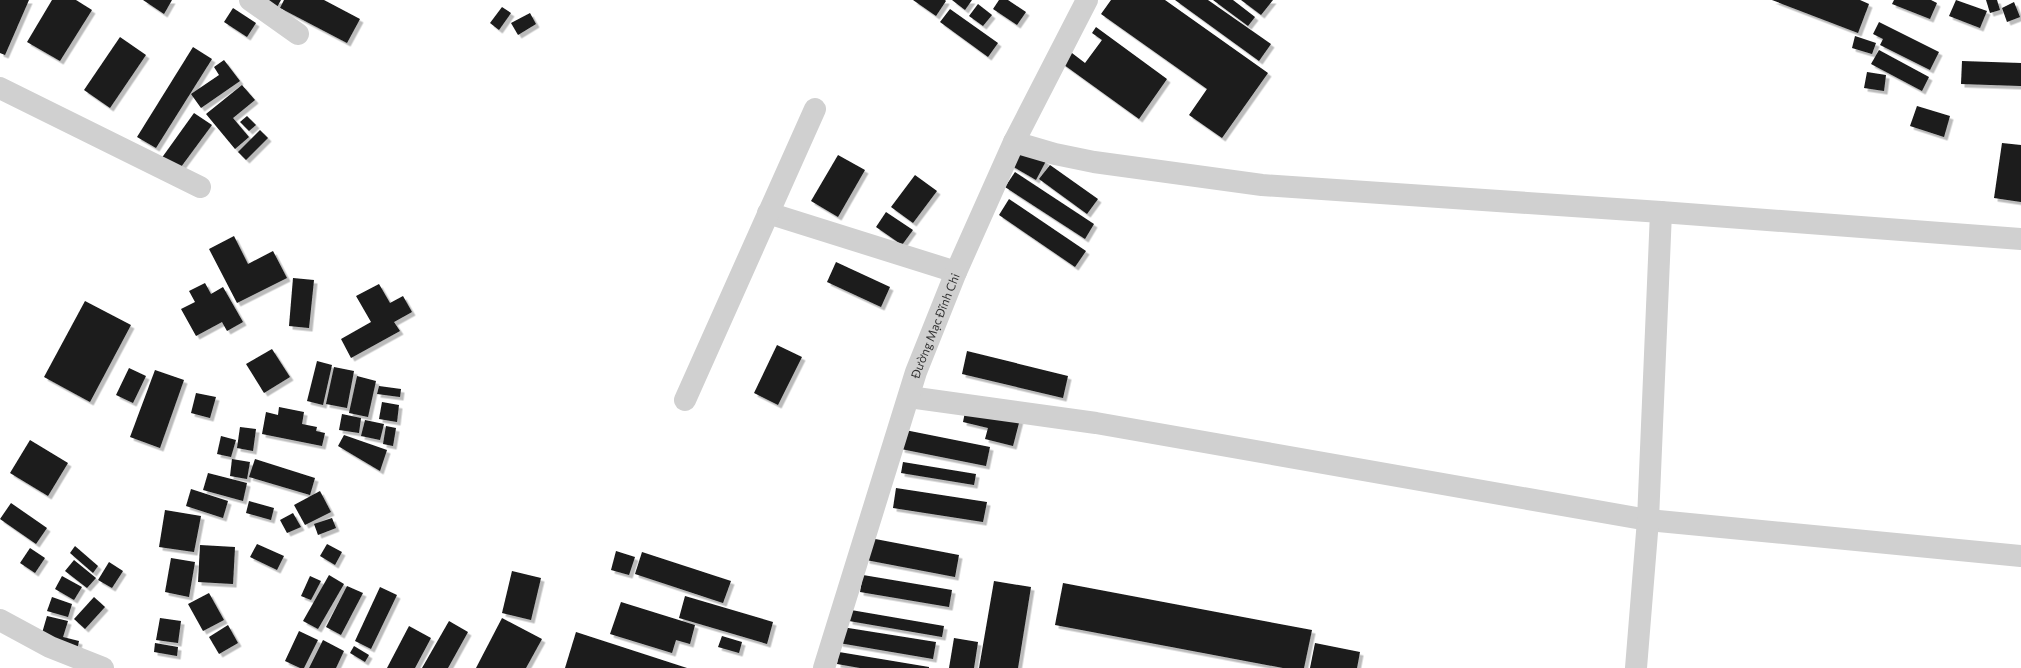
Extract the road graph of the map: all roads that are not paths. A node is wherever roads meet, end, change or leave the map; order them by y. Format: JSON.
{"nodes":[{"id":1,"x":250,"y":0,"type":"edge"},
{"id":2,"x":1087,"y":0,"type":"edge"},
{"id":3,"x":298,"y":34,"type":"dead end"},
{"id":4,"x":0,"y":88,"type":"edge"},
{"id":5,"x":815,"y":109,"type":"dead end"},
{"id":6,"x":1014,"y":142,"type":"junction"},
{"id":7,"x":200,"y":187,"type":"dead end"},
{"id":8,"x":1661,"y":212,"type":"junction"},
{"id":9,"x":768,"y":213,"type":"junction"},
{"id":10,"x":2021,"y":240,"type":"edge"},
{"id":11,"x":956,"y":272,"type":"junction"},
{"id":12,"x":909,"y":397,"type":"junction"},
{"id":13,"x":685,"y":400,"type":"dead end"},
{"id":14,"x":1648,"y":520,"type":"junction"},
{"id":15,"x":2021,"y":556,"type":"edge"},
{"id":16,"x":0,"y":620,"type":"edge"},
{"id":17,"x":103,"y":668,"type":"edge"},
{"id":18,"x":824,"y":668,"type":"edge"},
{"id":19,"x":1636,"y":668,"type":"edge"}],
"edges":[{"from":1,"to":3,"type":"street"},
{"from":2,"to":6,"type":"street","name":"Đường Mạc Đĩnh Chi"},
{"from":4,"to":7,"type":"street"},
{"from":5,"to":9,"type":"street"},
{"from":6,"to":8,"type":"street"},
{"from":6,"to":11,"type":"street","name":"Đường Mạc Đĩnh Chi"},
{"from":8,"to":10,"type":"street"},
{"from":8,"to":14,"type":"street"},
{"from":9,"to":11,"type":"street"},
{"from":9,"to":13,"type":"street"},
{"from":11,"to":12,"type":"street","name":"Đường Mạc Đĩnh Chi"},
{"from":12,"to":14,"type":"street"},
{"from":12,"to":18,"type":"street","name":"Đường Mạc Đĩnh Chi"},
{"from":14,"to":15,"type":"street"},
{"from":14,"to":19,"type":"street"},
{"from":16,"to":17,"type":"street"}]}
